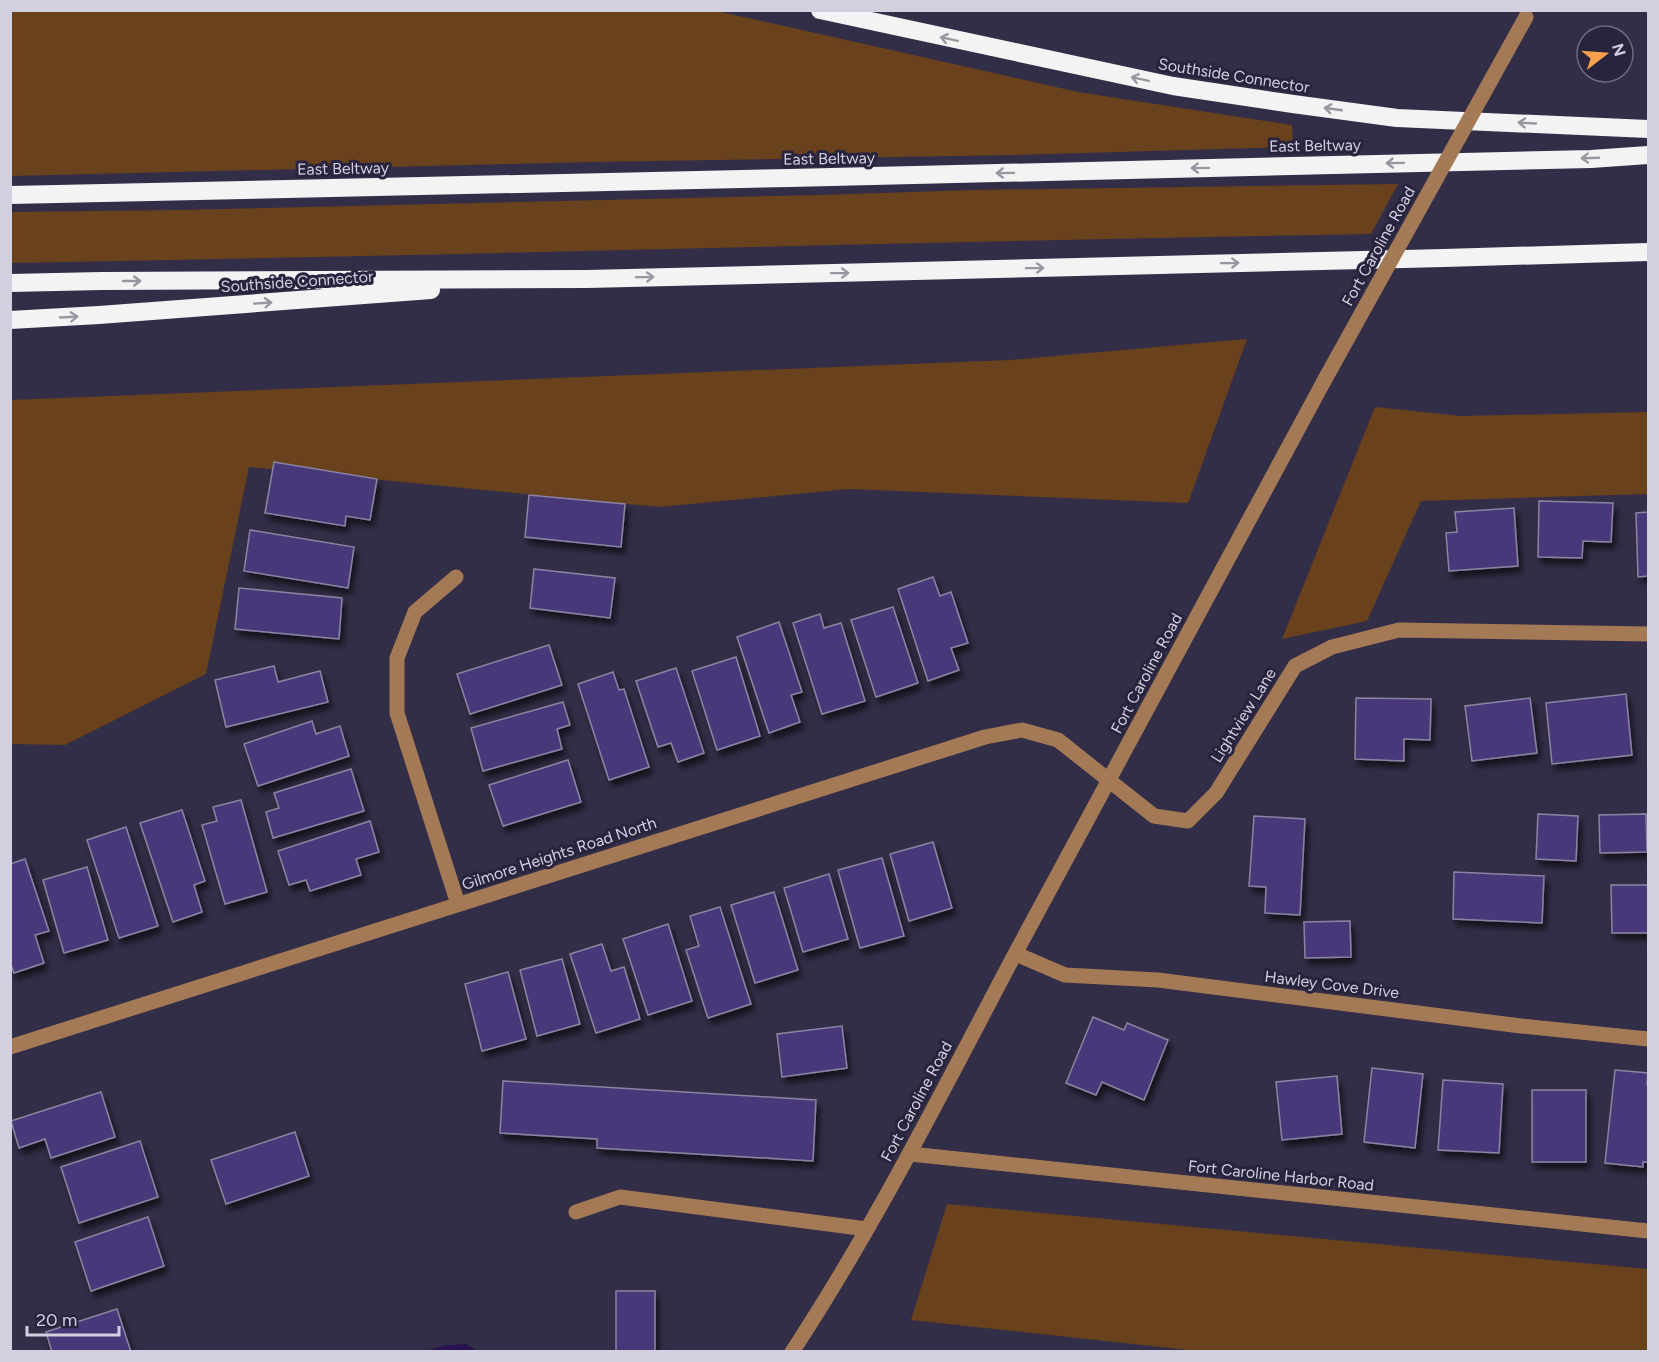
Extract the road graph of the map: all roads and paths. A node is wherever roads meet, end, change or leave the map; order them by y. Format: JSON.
{"nodes":[{"id":1,"x":820,"y":10,"type":"edge"},
{"id":2,"x":1528,"y":14,"type":"edge"},
{"id":3,"x":1648,"y":129,"type":"edge"},
{"id":4,"x":1648,"y":155,"type":"edge"},
{"id":5,"x":10,"y":195,"type":"edge"},
{"id":6,"x":1648,"y":252,"type":"edge"},
{"id":7,"x":587,"y":279,"type":"junction"},
{"id":8,"x":10,"y":283,"type":"edge"},
{"id":9,"x":10,"y":320,"type":"edge"},
{"id":10,"x":456,"y":577,"type":"dead end"},
{"id":11,"x":1648,"y":634,"type":"edge"},
{"id":12,"x":1109,"y":780,"type":"junction"},
{"id":13,"x":458,"y":904,"type":"junction"},
{"id":14,"x":1016,"y":954,"type":"junction"},
{"id":15,"x":1648,"y":1039,"type":"edge"},
{"id":16,"x":10,"y":1047,"type":"edge"},
{"id":17,"x":910,"y":1154,"type":"junction"},
{"id":18,"x":576,"y":1212,"type":"dead end"},
{"id":19,"x":867,"y":1229,"type":"junction"},
{"id":20,"x":1648,"y":1231,"type":"edge"},
{"id":21,"x":792,"y":1352,"type":"edge"}],
"edges":[{"from":3,"to":1,"type":"highway","name":"Southside Connector","one_way":true},
{"from":2,"to":12,"type":"street","name":"Fort Caroline Road","bridge":true},
{"from":4,"to":5,"type":"highway","name":"East Beltway","one_way":true},
{"from":7,"to":6,"type":"highway","one_way":true},
{"from":8,"to":7,"type":"highway","one_way":true},
{"from":9,"to":7,"type":"highway","name":"Southside Connector","one_way":true},
{"from":10,"to":13,"type":"street"},
{"from":11,"to":12,"type":"street","name":"Lightview Lane"},
{"from":12,"to":13,"type":"street","name":"Gilmore Heights Road North"},
{"from":12,"to":14,"type":"street","name":"Fort Caroline Road"},
{"from":13,"to":16,"type":"street","name":"Gilmore Heights Road North"},
{"from":14,"to":15,"type":"street","name":"Hawley Cove Drive"},
{"from":14,"to":17,"type":"street","name":"Fort Caroline Road"},
{"from":17,"to":19,"type":"street","name":"Fort Caroline Road"},
{"from":17,"to":20,"type":"street","name":"Fort Caroline Harbor Road"},
{"from":18,"to":19,"type":"street"},
{"from":19,"to":21,"type":"street","name":"Fort Caroline Road"}]}
